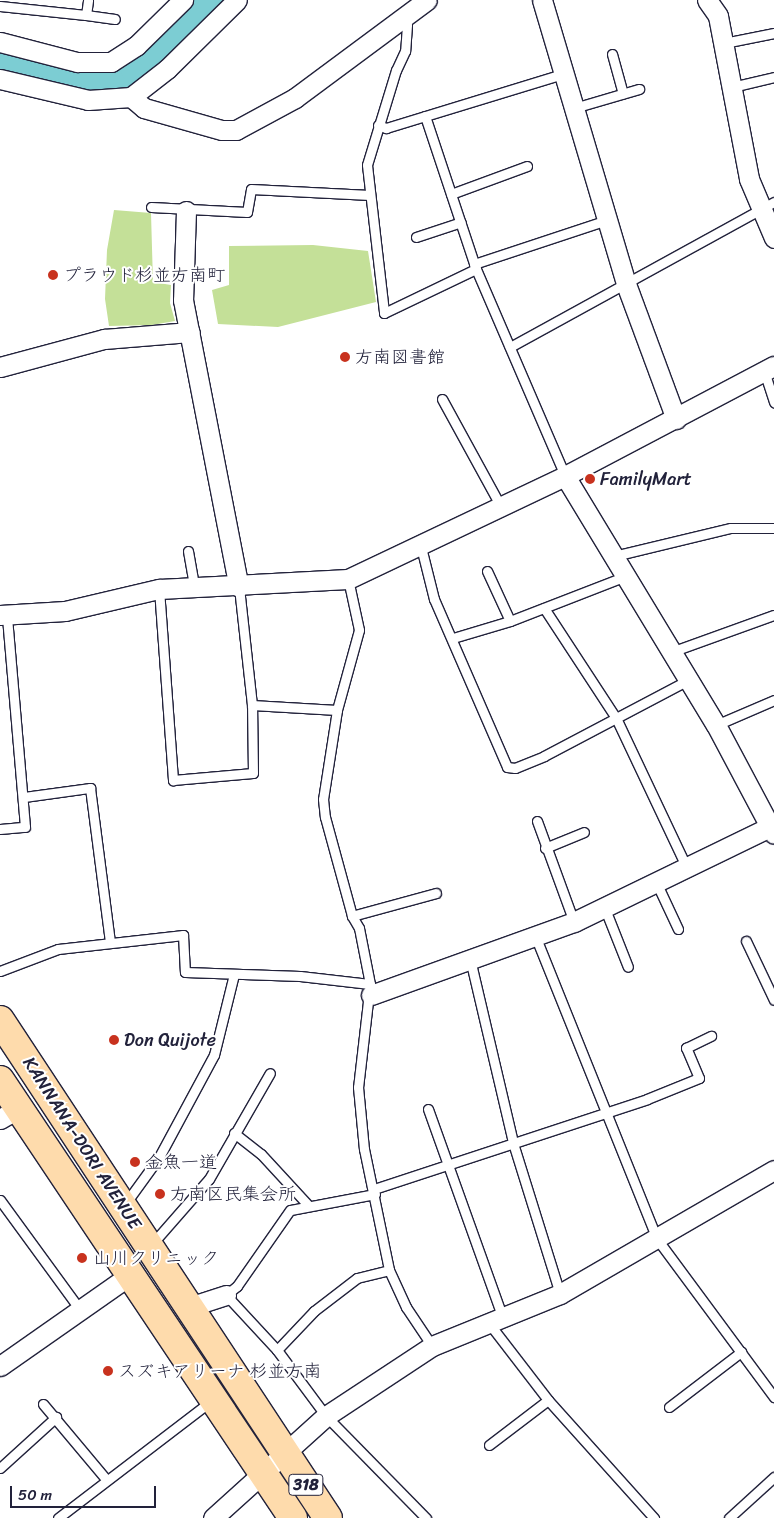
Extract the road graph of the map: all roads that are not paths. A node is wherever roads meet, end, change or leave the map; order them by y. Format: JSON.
{"nodes":[{"id":1,"x":88,"y":0,"type":"edge"},
{"id":2,"x":183,"y":0,"type":"edge"},
{"id":3,"x":237,"y":0,"type":"edge"},
{"id":4,"x":428,"y":0,"type":"edge"},
{"id":5,"x":542,"y":0,"type":"edge"},
{"id":6,"x":707,"y":0,"type":"edge"},
{"id":7,"x":0,"y":6,"type":"edge"},
{"id":8,"x":86,"y":15,"type":"junction"},
{"id":9,"x":402,"y":17,"type":"junction"},
{"id":10,"x":115,"y":19,"type":"dead end"},
{"id":11,"x":774,"y":33,"type":"edge"},
{"id":12,"x":0,"y":42,"type":"edge"},
{"id":13,"x":724,"y":43,"type":"junction"},
{"id":14,"x":612,"y":54,"type":"dead end"},
{"id":15,"x":563,"y":74,"type":"junction"},
{"id":16,"x":774,"y":77,"type":"edge"},
{"id":17,"x":0,"y":79,"type":"edge"},
{"id":18,"x":732,"y":87,"type":"junction"},
{"id":19,"x":639,"y":89,"type":"dead end"},
{"id":20,"x":623,"y":94,"type":"junction"},
{"id":21,"x":131,"y":97,"type":"junction"},
{"id":22,"x":574,"y":108,"type":"junction"},
{"id":23,"x":425,"y":116,"type":"junction"},
{"id":24,"x":378,"y":125,"type":"junction"},
{"id":25,"x":527,"y":166,"type":"dead end"},
{"id":26,"x":451,"y":194,"type":"junction"},
{"id":27,"x":370,"y":195,"type":"junction"},
{"id":28,"x":768,"y":206,"type":"edge"},
{"id":29,"x":151,"y":207,"type":"dead end"},
{"id":30,"x":186,"y":211,"type":"junction"},
{"id":31,"x":608,"y":220,"type":"junction"},
{"id":32,"x":461,"y":222,"type":"junction"},
{"id":33,"x":416,"y":237,"type":"dead end"},
{"id":34,"x":774,"y":238,"type":"edge"},
{"id":35,"x":475,"y":266,"type":"junction"},
{"id":36,"x":626,"y":284,"type":"junction"},
{"id":37,"x":190,"y":332,"type":"junction"},
{"id":38,"x":510,"y":347,"type":"junction"},
{"id":39,"x":0,"y":367,"type":"edge"},
{"id":40,"x":769,"y":369,"type":"edge"},
{"id":41,"x":442,"y":399,"type":"dead end"},
{"id":42,"x":774,"y":402,"type":"edge"},
{"id":43,"x":676,"y":419,"type":"junction"},
{"id":44,"x":565,"y":476,"type":"junction"},
{"id":45,"x":500,"y":505,"type":"junction"},
{"id":46,"x":774,"y":528,"type":"edge"},
{"id":47,"x":421,"y":547,"type":"junction"},
{"id":48,"x":188,"y":551,"type":"dead end"},
{"id":49,"x":614,"y":556,"type":"junction"},
{"id":50,"x":487,"y":571,"type":"dead end"},
{"id":51,"x":626,"y":576,"type":"junction"},
{"id":52,"x":348,"y":579,"type":"junction"},
{"id":53,"x":194,"y":586,"type":"junction"},
{"id":54,"x":239,"y":587,"type":"junction"},
{"id":55,"x":159,"y":589,"type":"junction"},
{"id":56,"x":544,"y":608,"type":"junction"},
{"id":57,"x":4,"y":615,"type":"edge"},
{"id":58,"x":774,"y":615,"type":"edge"},
{"id":59,"x":510,"y":621,"type":"junction"},
{"id":60,"x":453,"y":638,"type":"junction"},
{"id":61,"x":671,"y":652,"type":"junction"},
{"id":62,"x":688,"y":680,"type":"junction"},
{"id":63,"x":774,"y":700,"type":"edge"},
{"id":64,"x":252,"y":705,"type":"junction"},
{"id":65,"x":337,"y":710,"type":"junction"},
{"id":66,"x":616,"y":718,"type":"junction"},
{"id":67,"x":716,"y":725,"type":"junction"},
{"id":68,"x":24,"y":797,"type":"junction"},
{"id":69,"x":536,"y":821,"type":"dead end"},
{"id":70,"x":771,"y":822,"type":"edge"},
{"id":71,"x":0,"y":829,"type":"edge"},
{"id":72,"x":584,"y":832,"type":"dead end"},
{"id":73,"x":545,"y":848,"type":"junction"},
{"id":74,"x":686,"y":866,"type":"junction"},
{"id":75,"x":656,"y":882,"type":"junction"},
{"id":76,"x":436,"y":893,"type":"dead end"},
{"id":77,"x":605,"y":909,"type":"junction"},
{"id":78,"x":352,"y":916,"type":"junction"},
{"id":79,"x":574,"y":922,"type":"junction"},
{"id":80,"x":678,"y":930,"type":"dead end"},
{"id":81,"x":536,"y":938,"type":"junction"},
{"id":82,"x":746,"y":941,"type":"dead end"},
{"id":83,"x":110,"y":942,"type":"junction"},
{"id":84,"x":470,"y":960,"type":"junction"},
{"id":85,"x":628,"y":967,"type":"dead end"},
{"id":86,"x":0,"y":971,"type":"edge"},
{"id":87,"x":234,"y":974,"type":"junction"},
{"id":88,"x":370,"y":990,"type":"junction"},
{"id":89,"x":774,"y":1000,"type":"edge"},
{"id":90,"x":0,"y":1020,"type":"edge"},
{"id":91,"x":711,"y":1036,"type":"dead end"},
{"id":92,"x":270,"y":1073,"type":"dead end"},
{"id":93,"x":0,"y":1080,"type":"edge"},
{"id":94,"x":428,"y":1109,"type":"dead end"},
{"id":95,"x":606,"y":1112,"type":"junction"},
{"id":96,"x":10,"y":1113,"type":"edge"},
{"id":97,"x":234,"y":1133,"type":"junction"},
{"id":98,"x":513,"y":1142,"type":"junction"},
{"id":99,"x":445,"y":1165,"type":"junction"},
{"id":100,"x":774,"y":1170,"type":"edge"},
{"id":101,"x":375,"y":1191,"type":"junction"},
{"id":102,"x":0,"y":1200,"type":"edge"},
{"id":103,"x":308,"y":1205,"type":"junction"},
{"id":104,"x":123,"y":1206,"type":"junction"},
{"id":105,"x":657,"y":1239,"type":"junction"},
{"id":106,"x":150,"y":1246,"type":"junction"},
{"id":107,"x":389,"y":1270,"type":"junction"},
{"id":108,"x":130,"y":1275,"type":"junction"},
{"id":109,"x":560,"y":1294,"type":"junction"},
{"id":110,"x":226,"y":1295,"type":"junction"},
{"id":111,"x":189,"y":1307,"type":"junction"},
{"id":112,"x":81,"y":1311,"type":"junction"},
{"id":113,"x":495,"y":1319,"type":"junction"},
{"id":114,"x":432,"y":1346,"type":"junction"},
{"id":115,"x":277,"y":1350,"type":"junction"},
{"id":116,"x":741,"y":1352,"type":"junction"},
{"id":117,"x":0,"y":1366,"type":"edge"},
{"id":118,"x":774,"y":1397,"type":"edge"},
{"id":119,"x":215,"y":1398,"type":"junction"},
{"id":120,"x":548,"y":1400,"type":"junction"},
{"id":121,"x":43,"y":1404,"type":"dead end"},
{"id":122,"x":669,"y":1407,"type":"dead end"},
{"id":123,"x":326,"y":1416,"type":"junction"},
{"id":124,"x":56,"y":1417,"type":"junction"},
{"id":125,"x":489,"y":1445,"type":"dead end"},
{"id":126,"x":284,"y":1453,"type":"junction"},
{"id":127,"x":0,"y":1468,"type":"edge"},
{"id":128,"x":264,"y":1474,"type":"junction"},
{"id":129,"x":774,"y":1477,"type":"edge"},
{"id":130,"x":106,"y":1479,"type":"junction"},
{"id":131,"x":58,"y":1518,"type":"edge"},
{"id":132,"x":213,"y":1518,"type":"edge"},
{"id":133,"x":293,"y":1518,"type":"edge"},
{"id":134,"x":328,"y":1518,"type":"edge"},
{"id":135,"x":426,"y":1518,"type":"edge"},
{"id":136,"x":654,"y":1518,"type":"edge"},
{"id":137,"x":728,"y":1518,"type":"edge"}],
"edges":[{"from":1,"to":8,"type":"lane"},
{"from":2,"to":12,"type":"street"},
{"from":3,"to":21,"type":"street"},
{"from":4,"to":9,"type":"street"},
{"from":5,"to":15,"type":"street"},
{"from":6,"to":13,"type":"street"},
{"from":7,"to":8,"type":"lane"},
{"from":8,"to":10,"type":"lane"},
{"from":9,"to":21,"type":"street"},
{"from":9,"to":24,"type":"lane"},
{"from":11,"to":13,"type":"lane"},
{"from":13,"to":18,"type":"street"},
{"from":14,"to":20,"type":"lane"},
{"from":15,"to":22,"type":"street"},
{"from":15,"to":23,"type":"lane"},
{"from":16,"to":18,"type":"lane"},
{"from":17,"to":21,"type":"street"},
{"from":18,"to":28,"type":"street"},
{"from":19,"to":20,"type":"lane"},
{"from":20,"to":22,"type":"lane"},
{"from":22,"to":31,"type":"street"},
{"from":23,"to":24,"type":"lane"},
{"from":23,"to":26,"type":"lane"},
{"from":24,"to":27,"type":"lane"},
{"from":25,"to":26,"type":"lane"},
{"from":26,"to":32,"type":"lane"},
{"from":27,"to":30,"type":"lane"},
{"from":27,"to":35,"type":"lane"},
{"from":28,"to":34,"type":"street"},
{"from":28,"to":36,"type":"lane"},
{"from":29,"to":30,"type":"lane"},
{"from":30,"to":37,"type":"street"},
{"from":31,"to":35,"type":"lane"},
{"from":31,"to":36,"type":"street"},
{"from":32,"to":33,"type":"lane"},
{"from":32,"to":35,"type":"lane"},
{"from":35,"to":38,"type":"lane"},
{"from":36,"to":38,"type":"lane"},
{"from":36,"to":43,"type":"street"},
{"from":37,"to":39,"type":"street"},
{"from":37,"to":54,"type":"street"},
{"from":38,"to":44,"type":"lane"},
{"from":40,"to":42,"type":"lane"},
{"from":40,"to":43,"type":"street"},
{"from":41,"to":45,"type":"lane"},
{"from":43,"to":44,"type":"street"},
{"from":44,"to":45,"type":"street"},
{"from":44,"to":49,"type":"street"},
{"from":45,"to":47,"type":"street"},
{"from":46,"to":49,"type":"lane"},
{"from":47,"to":52,"type":"street"},
{"from":47,"to":60,"type":"lane"},
{"from":48,"to":53,"type":"lane"},
{"from":49,"to":51,"type":"street"},
{"from":50,"to":59,"type":"lane"},
{"from":51,"to":56,"type":"lane"},
{"from":51,"to":61,"type":"street"},
{"from":52,"to":54,"type":"street"},
{"from":52,"to":65,"type":"lane"},
{"from":53,"to":54,"type":"street"},
{"from":53,"to":55,"type":"street"},
{"from":54,"to":64,"type":"lane"},
{"from":55,"to":57,"type":"street"},
{"from":55,"to":64,"type":"lane"},
{"from":56,"to":59,"type":"lane"},
{"from":56,"to":66,"type":"lane"},
{"from":57,"to":68,"type":"lane"},
{"from":58,"to":61,"type":"lane"},
{"from":59,"to":60,"type":"lane"},
{"from":60,"to":66,"type":"lane"},
{"from":61,"to":62,"type":"street"},
{"from":62,"to":66,"type":"lane"},
{"from":62,"to":67,"type":"street"},
{"from":63,"to":67,"type":"lane"},
{"from":64,"to":65,"type":"lane"},
{"from":65,"to":78,"type":"lane"},
{"from":66,"to":74,"type":"lane"},
{"from":67,"to":70,"type":"street"},
{"from":68,"to":71,"type":"lane"},
{"from":68,"to":83,"type":"lane"},
{"from":69,"to":73,"type":"lane"},
{"from":70,"to":74,"type":"street"},
{"from":72,"to":73,"type":"lane"},
{"from":73,"to":79,"type":"lane"},
{"from":74,"to":75,"type":"street"},
{"from":75,"to":77,"type":"street"},
{"from":75,"to":80,"type":"lane"},
{"from":76,"to":78,"type":"lane"},
{"from":77,"to":79,"type":"street"},
{"from":77,"to":85,"type":"lane"},
{"from":78,"to":88,"type":"lane"},
{"from":79,"to":81,"type":"street"},
{"from":81,"to":84,"type":"street"},
{"from":81,"to":95,"type":"lane"},
{"from":82,"to":89,"type":"lane"},
{"from":83,"to":86,"type":"lane"},
{"from":83,"to":87,"type":"lane"},
{"from":84,"to":88,"type":"street"},
{"from":84,"to":98,"type":"lane"},
{"from":87,"to":88,"type":"lane"},
{"from":87,"to":104,"type":"lane"},
{"from":88,"to":101,"type":"lane"},
{"from":90,"to":104,"type":"main road","name":"KANNANA-DORI AVENUE","number":"318"},
{"from":91,"to":95,"type":"lane"},
{"from":92,"to":97,"type":"lane"},
{"from":93,"to":96,"type":"main road","name":"KANNANA-DORI AVENUE","number":"318"},
{"from":94,"to":99,"type":"lane"},
{"from":95,"to":98,"type":"lane"},
{"from":95,"to":105,"type":"lane"},
{"from":96,"to":108,"type":"main road","name":"KANNANA-DORI AVENUE","number":"318"},
{"from":97,"to":103,"type":"lane"},
{"from":97,"to":106,"type":"lane"},
{"from":98,"to":99,"type":"lane"},
{"from":98,"to":109,"type":"lane"},
{"from":99,"to":101,"type":"lane"},
{"from":99,"to":113,"type":"lane"},
{"from":100,"to":105,"type":"street"},
{"from":101,"to":103,"type":"lane"},
{"from":101,"to":107,"type":"lane"},
{"from":102,"to":112,"type":"lane"},
{"from":103,"to":110,"type":"lane"},
{"from":104,"to":106,"type":"main road","name":"KANNANA-DORI AVENUE","number":"318"},
{"from":105,"to":109,"type":"street"},
{"from":105,"to":116,"type":"lane"},
{"from":106,"to":111,"type":"main road","name":"KANNANA-DORI AVENUE","number":"318"},
{"from":107,"to":114,"type":"lane"},
{"from":107,"to":115,"type":"lane"},
{"from":108,"to":112,"type":"street"},
{"from":108,"to":119,"type":"main road","name":"KANNANA-DORI AVENUE","number":"318"},
{"from":109,"to":113,"type":"street"},
{"from":110,"to":111,"type":"street"},
{"from":110,"to":115,"type":"lane"},
{"from":111,"to":126,"type":"main road","name":"KANNANA-DORI AVENUE","number":"318"},
{"from":112,"to":117,"type":"street"},
{"from":113,"to":114,"type":"street"},
{"from":113,"to":120,"type":"lane"},
{"from":114,"to":123,"type":"street"},
{"from":115,"to":123,"type":"lane"},
{"from":116,"to":118,"type":"lane"},
{"from":116,"to":122,"type":"lane"},
{"from":119,"to":128,"type":"main road","name":"KANNANA-DORI AVENUE","number":"318"},
{"from":119,"to":130,"type":"lane"},
{"from":120,"to":125,"type":"lane"},
{"from":120,"to":136,"type":"lane"},
{"from":121,"to":124,"type":"lane"},
{"from":123,"to":126,"type":"street"},
{"from":123,"to":135,"type":"lane"},
{"from":124,"to":127,"type":"lane"},
{"from":124,"to":130,"type":"lane"},
{"from":126,"to":128,"type":"street"},
{"from":126,"to":134,"type":"main road","name":"KANNANA-DORI AVENUE","number":"318"},
{"from":128,"to":132,"type":"street"},
{"from":128,"to":133,"type":"main road","name":"KANNANA-DORI AVENUE","number":"318"},
{"from":129,"to":137,"type":"lane"},
{"from":130,"to":131,"type":"lane"}]}
